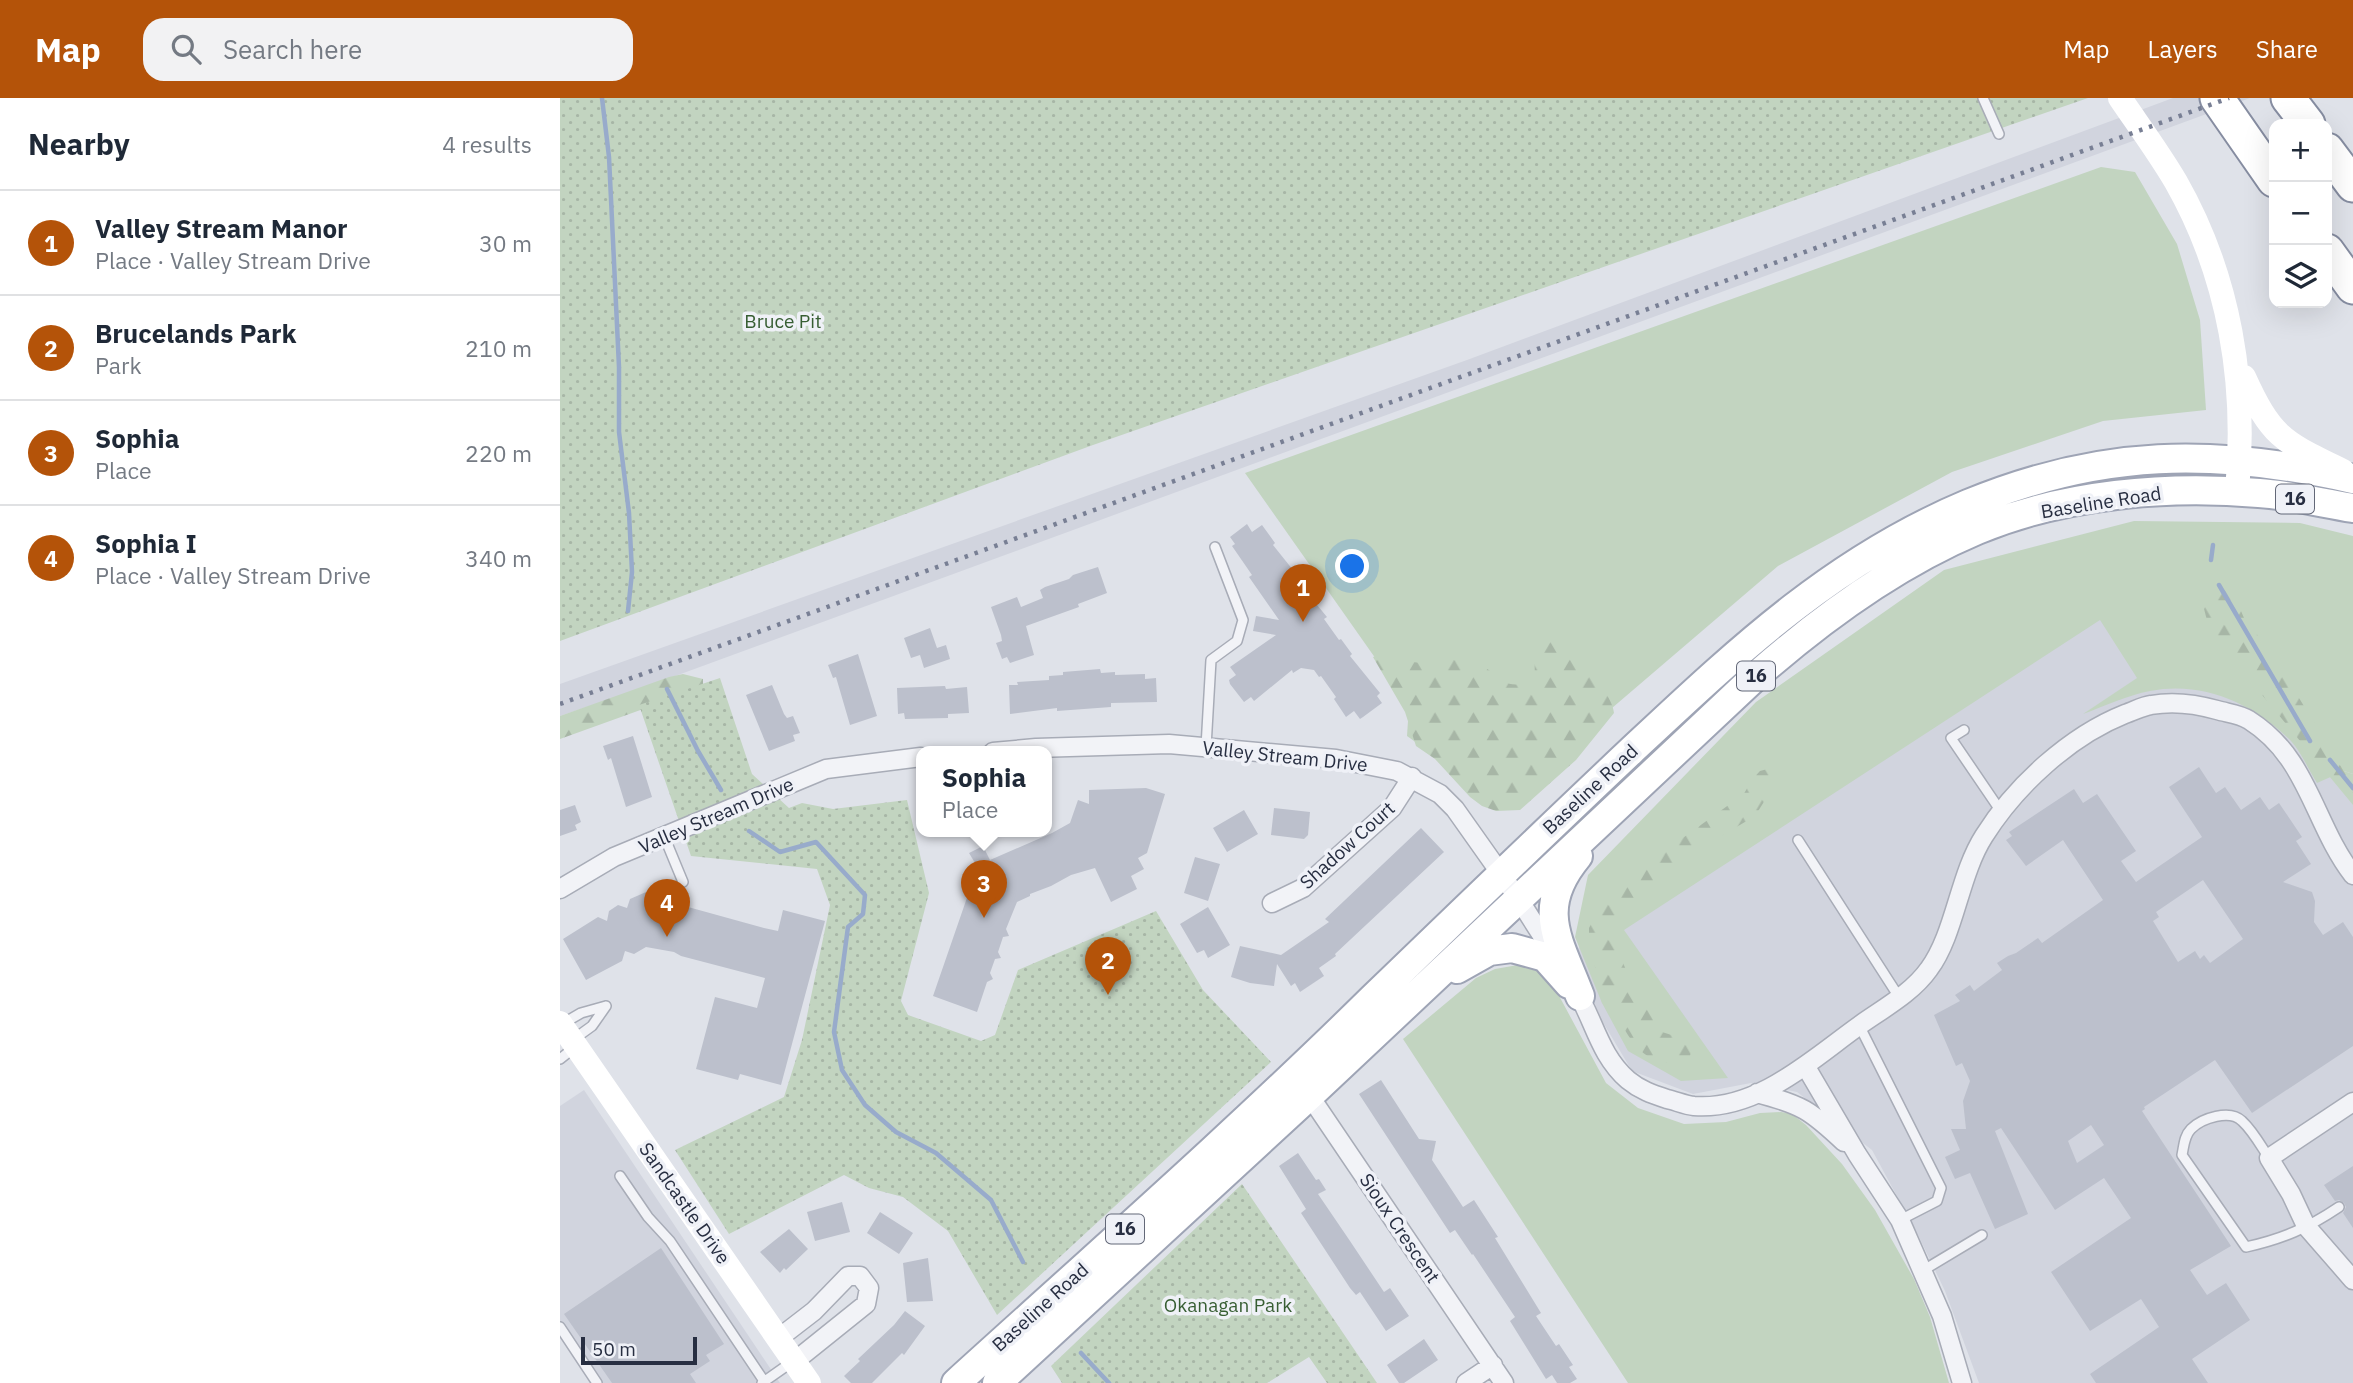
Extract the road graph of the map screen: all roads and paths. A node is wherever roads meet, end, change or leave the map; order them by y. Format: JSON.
{"nodes":[{"id":1,"x":1983,"y":98,"type":"edge"},
{"id":2,"x":2119,"y":98,"type":"edge"},
{"id":3,"x":2217,"y":98,"type":"edge"},
{"id":4,"x":2288,"y":98,"type":"edge"},
{"id":5,"x":2304,"y":119,"type":"edge"},
{"id":6,"x":1999,"y":134,"type":"dead end"},
{"id":7,"x":2332,"y":157,"type":"edge"},
{"id":8,"x":2269,"y":173,"type":"edge"},
{"id":9,"x":2353,"y":185,"type":"edge"},
{"id":10,"x":2332,"y":258,"type":"edge"},
{"id":11,"x":2353,"y":287,"type":"edge"},
{"id":12,"x":2236,"y":359,"type":"junction"},
{"id":13,"x":2240,"y":460,"type":"junction"},
{"id":14,"x":2353,"y":477,"type":"edge"},
{"id":15,"x":2237,"y":491,"type":"junction"},
{"id":16,"x":2353,"y":508,"type":"edge"},
{"id":17,"x":1215,"y":547,"type":"dead end"},
{"id":18,"x":1964,"y":730,"type":"dead end"},
{"id":19,"x":1206,"y":747,"type":"junction"},
{"id":20,"x":1052,"y":748,"type":"edge"},
{"id":21,"x":916,"y":758,"type":"edge"},
{"id":22,"x":1412,"y":777,"type":"junction"},
{"id":23,"x":1624,"y":800,"type":"junction"},
{"id":24,"x":2002,"y":813,"type":"junction"},
{"id":25,"x":664,"y":836,"type":"junction"},
{"id":26,"x":1798,"y":840,"type":"dead end"},
{"id":27,"x":1500,"y":873,"type":"junction"},
{"id":28,"x":2353,"y":875,"type":"edge"},
{"id":29,"x":683,"y":882,"type":"dead end"},
{"id":30,"x":560,"y":889,"type":"edge"},
{"id":31,"x":1518,"y":898,"type":"junction"},
{"id":32,"x":1272,"y":903,"type":"dead end"},
{"id":33,"x":1580,"y":996,"type":"junction"},
{"id":34,"x":1899,"y":997,"type":"junction"},
{"id":35,"x":1405,"y":1004,"type":"junction"},
{"id":36,"x":1859,"y":1026,"type":"junction"},
{"id":37,"x":566,"y":1039,"type":"edge"},
{"id":38,"x":1806,"y":1067,"type":"junction"},
{"id":39,"x":1302,"y":1085,"type":"junction"},
{"id":40,"x":1757,"y":1093,"type":"junction"},
{"id":41,"x":2353,"y":1102,"type":"edge"},
{"id":42,"x":1857,"y":1154,"type":"junction"},
{"id":43,"x":2269,"y":1158,"type":"junction"},
{"id":44,"x":620,"y":1176,"type":"dead end"},
{"id":45,"x":2339,"y":1207,"type":"dead end"},
{"id":46,"x":1900,"y":1220,"type":"junction"},
{"id":47,"x":2306,"y":1226,"type":"junction"},
{"id":48,"x":1982,"y":1235,"type":"dead end"},
{"id":49,"x":1922,"y":1271,"type":"junction"},
{"id":50,"x":2353,"y":1280,"type":"edge"},
{"id":51,"x":560,"y":1327,"type":"edge"},
{"id":52,"x":779,"y":1338,"type":"junction"},
{"id":53,"x":794,"y":1361,"type":"junction"},
{"id":54,"x":1493,"y":1365,"type":"junction"},
{"id":55,"x":763,"y":1382,"type":"edge"},
{"id":56,"x":597,"y":1383,"type":"edge"},
{"id":57,"x":809,"y":1383,"type":"edge"},
{"id":58,"x":956,"y":1383,"type":"edge"},
{"id":59,"x":997,"y":1383,"type":"edge"},
{"id":60,"x":1466,"y":1383,"type":"edge"},
{"id":61,"x":1504,"y":1383,"type":"edge"},
{"id":62,"x":1962,"y":1383,"type":"edge"}],
"edges":[{"from":1,"to":6,"type":"lane"},
{"from":2,"to":12,"type":"main road"},
{"from":3,"to":8,"type":"highway"},
{"from":4,"to":5,"type":"highway"},
{"from":7,"to":9,"type":"highway"},
{"from":10,"to":11,"type":"highway"},
{"from":12,"to":13,"type":"main road"},
{"from":12,"to":14,"type":"main road"},
{"from":13,"to":14,"type":"main road","name":"Baseline Road","number":"16"},
{"from":13,"to":15,"type":"main road"},
{"from":13,"to":27,"type":"main road","name":"Baseline Road","number":"16"},
{"from":15,"to":16,"type":"main road","name":"Baseline Road","number":"16"},
{"from":15,"to":23,"type":"main road","name":"Baseline Road","number":"16"},
{"from":17,"to":19,"type":"lane"},
{"from":18,"to":24,"type":"lane"},
{"from":19,"to":20,"type":"street","name":"Valley Stream Drive"},
{"from":19,"to":22,"type":"street","name":"Valley Stream Drive"},
{"from":21,"to":25,"type":"street","name":"Valley Stream Drive"},
{"from":22,"to":27,"type":"street","name":"Valley Stream Drive"},
{"from":22,"to":32,"type":"street","name":"Shadow Court"},
{"from":23,"to":31,"type":"main road","name":"Baseline Road","number":"16"},
{"from":23,"to":33,"type":"main road"},
{"from":24,"to":28,"type":"street","name":"Valley Stream Drive"},
{"from":24,"to":34,"type":"street","name":"Valley Stream Drive"},
{"from":25,"to":29,"type":"lane"},
{"from":25,"to":30,"type":"street","name":"Valley Stream Drive"},
{"from":26,"to":34,"type":"lane"},
{"from":27,"to":31,"type":"street","name":"Valley Stream Drive"},
{"from":27,"to":39,"type":"main road","name":"Baseline Road","number":"16"},
{"from":31,"to":33,"type":"street","name":"Valley Stream Drive"},
{"from":31,"to":35,"type":"main road","name":"Baseline Road","number":"16"},
{"from":33,"to":35,"type":"main road"},
{"from":33,"to":40,"type":"street","name":"Valley Stream Drive"},
{"from":34,"to":36,"type":"street","name":"Valley Stream Drive"},
{"from":35,"to":39,"type":"main road","name":"Baseline Road","number":"16"},
{"from":36,"to":38,"type":"street","name":"Valley Stream Drive"},
{"from":36,"to":46,"type":"lane"},
{"from":37,"to":52,"type":"main road","name":"Sandcastle Drive"},
{"from":38,"to":40,"type":"street","name":"Valley Stream Drive"},
{"from":38,"to":42,"type":"street"},
{"from":39,"to":54,"type":"street","name":"Sioux Crescent"},
{"from":39,"to":58,"type":"main road","name":"Baseline Road","number":"16"},
{"from":39,"to":59,"type":"main road","name":"Baseline Road","number":"16"},
{"from":40,"to":42,"type":"street"},
{"from":41,"to":43,"type":"street"},
{"from":42,"to":46,"type":"street"},
{"from":43,"to":47,"type":"street"},
{"from":43,"to":47,"type":"lane"},
{"from":44,"to":55,"type":"lane"},
{"from":45,"to":47,"type":"lane"},
{"from":46,"to":49,"type":"street"},
{"from":47,"to":50,"type":"street"},
{"from":48,"to":49,"type":"lane"},
{"from":49,"to":62,"type":"street"},
{"from":51,"to":56,"type":"lane"},
{"from":52,"to":53,"type":"main road","name":"Sandcastle Drive"},
{"from":52,"to":53,"type":"street"},
{"from":53,"to":55,"type":"lane"},
{"from":53,"to":57,"type":"main road","name":"Sandcastle Drive"},
{"from":54,"to":60,"type":"street"},
{"from":54,"to":61,"type":"street","name":"Sioux Crescent"}]}
